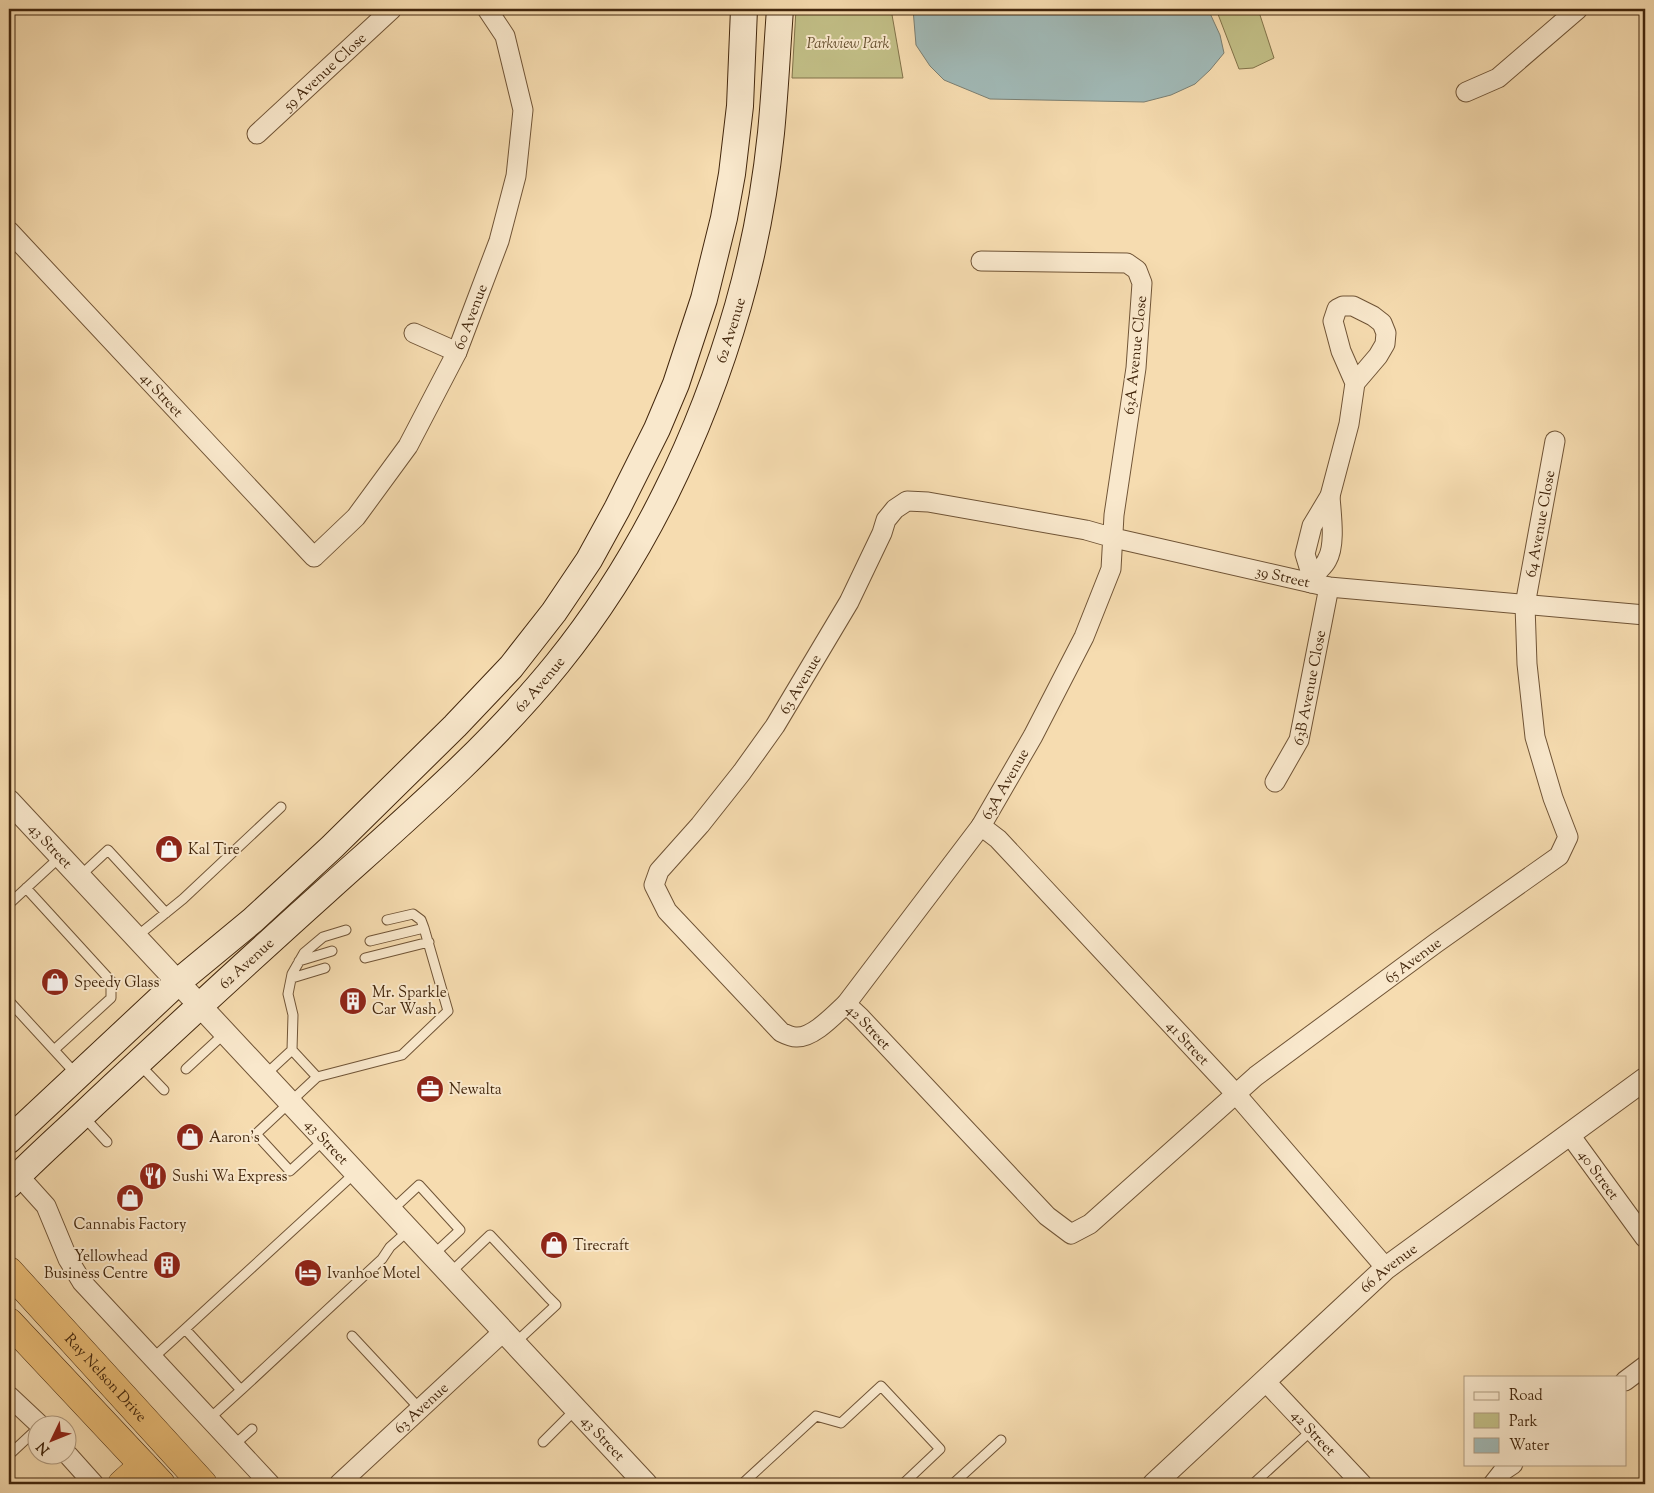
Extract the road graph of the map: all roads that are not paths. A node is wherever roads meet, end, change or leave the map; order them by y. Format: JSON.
{"nodes":[{"id":1,"x":392,"y":9,"type":"edge"},
{"id":2,"x":487,"y":9,"type":"edge"},
{"id":3,"x":744,"y":9,"type":"edge"},
{"id":4,"x":780,"y":9,"type":"edge"},
{"id":5,"x":1578,"y":9,"type":"edge"},
{"id":6,"x":1466,"y":92,"type":"dead end"},
{"id":7,"x":257,"y":134,"type":"dead end"},
{"id":8,"x":10,"y":237,"type":"edge"},
{"id":9,"x":981,"y":261,"type":"dead end"},
{"id":10,"x":414,"y":333,"type":"dead end"},
{"id":11,"x":457,"y":352,"type":"junction"},
{"id":12,"x":1355,"y":382,"type":"dead end"},
{"id":13,"x":1555,"y":441,"type":"dead end"},
{"id":14,"x":928,"y":502,"type":"joint"},
{"id":15,"x":1114,"y":538,"type":"junction"},
{"id":16,"x":314,"y":557,"type":"joint"},
{"id":17,"x":1312,"y":580,"type":"junction"},
{"id":18,"x":1329,"y":587,"type":"junction"},
{"id":19,"x":1525,"y":605,"type":"junction"},
{"id":20,"x":1645,"y":615,"type":"edge"},
{"id":21,"x":1275,"y":782,"type":"dead end"},
{"id":22,"x":9,"y":800,"type":"edge"},
{"id":23,"x":281,"y":807,"type":"dead end"},
{"id":24,"x":980,"y":826,"type":"junction"},
{"id":25,"x":61,"y":856,"type":"junction"},
{"id":26,"x":659,"y":871,"type":"joint"},
{"id":27,"x":80,"y":877,"type":"junction"},
{"id":28,"x":26,"y":888,"type":"junction"},
{"id":29,"x":9,"y":904,"type":"edge"},
{"id":30,"x":166,"y":913,"type":"junction"},
{"id":31,"x":387,"y":920,"type":"dead end"},
{"id":32,"x":424,"y":928,"type":"junction"},
{"id":33,"x":346,"y":930,"type":"dead end"},
{"id":34,"x":136,"y":937,"type":"junction"},
{"id":35,"x":370,"y":941,"type":"dead end"},
{"id":36,"x":429,"y":942,"type":"junction"},
{"id":37,"x":332,"y":952,"type":"dead end"},
{"id":38,"x":365,"y":958,"type":"dead end"},
{"id":39,"x":300,"y":961,"type":"junction"},
{"id":40,"x":325,"y":968,"type":"dead end"},
{"id":41,"x":292,"y":978,"type":"junction"},
{"id":42,"x":178,"y":982,"type":"junction"},
{"id":43,"x":9,"y":1001,"type":"edge"},
{"id":44,"x":846,"y":1004,"type":"junction"},
{"id":45,"x":200,"y":1005,"type":"junction"},
{"id":46,"x":226,"y":1033,"type":"junction"},
{"id":47,"x":54,"y":1050,"type":"junction"},
{"id":48,"x":292,"y":1050,"type":"junction"},
{"id":49,"x":137,"y":1063,"type":"junction"},
{"id":50,"x":186,"y":1069,"type":"dead end"},
{"id":51,"x":78,"y":1076,"type":"junction"},
{"id":52,"x":265,"y":1076,"type":"junction"},
{"id":53,"x":317,"y":1077,"type":"junction"},
{"id":54,"x":1645,"y":1079,"type":"edge"},
{"id":55,"x":164,"y":1090,"type":"dead end"},
{"id":56,"x":1235,"y":1093,"type":"junction"},
{"id":57,"x":290,"y":1102,"type":"junction"},
{"id":58,"x":82,"y":1115,"type":"junction"},
{"id":59,"x":1570,"y":1134,"type":"junction"},
{"id":60,"x":325,"y":1139,"type":"junction"},
{"id":61,"x":9,"y":1140,"type":"edge"},
{"id":62,"x":107,"y":1142,"type":"dead end"},
{"id":63,"x":356,"y":1172,"type":"junction"},
{"id":64,"x":14,"y":1180,"type":"edge"},
{"id":65,"x":391,"y":1211,"type":"junction"},
{"id":66,"x":409,"y":1230,"type":"junction"},
{"id":67,"x":1071,"y":1234,"type":"joint"},
{"id":68,"x":1645,"y":1238,"type":"edge"},
{"id":69,"x":433,"y":1255,"type":"junction"},
{"id":70,"x":1386,"y":1268,"type":"junction"},
{"id":71,"x":9,"y":1271,"type":"edge"},
{"id":72,"x":450,"y":1273,"type":"junction"},
{"id":73,"x":9,"y":1322,"type":"edge"},
{"id":74,"x":185,"y":1329,"type":"junction"},
{"id":75,"x":352,"y":1336,"type":"dead end"},
{"id":76,"x":509,"y":1337,"type":"junction"},
{"id":77,"x":153,"y":1358,"type":"junction"},
{"id":78,"x":1645,"y":1366,"type":"edge"},
{"id":79,"x":1626,"y":1380,"type":"edge"},
{"id":80,"x":1265,"y":1381,"type":"junction"},
{"id":81,"x":241,"y":1390,"type":"junction"},
{"id":82,"x":9,"y":1396,"type":"edge"},
{"id":83,"x":420,"y":1409,"type":"junction"},
{"id":84,"x":576,"y":1409,"type":"junction"},
{"id":85,"x":31,"y":1416,"type":"edge"},
{"id":86,"x":209,"y":1419,"type":"junction"},
{"id":87,"x":252,"y":1428,"type":"dead end"},
{"id":88,"x":1312,"y":1430,"type":"junction"},
{"id":89,"x":28,"y":1437,"type":"edge"},
{"id":90,"x":1000,"y":1440,"type":"dead end"},
{"id":91,"x":543,"y":1442,"type":"dead end"},
{"id":92,"x":234,"y":1445,"type":"junction"},
{"id":93,"x":9,"y":1455,"type":"edge"},
{"id":94,"x":143,"y":1465,"type":"junction"},
{"id":95,"x":78,"y":1466,"type":"edge"},
{"id":96,"x":1510,"y":1466,"type":"edge"},
{"id":97,"x":639,"y":1482,"type":"edge"},
{"id":98,"x":94,"y":1484,"type":"edge"},
{"id":99,"x":122,"y":1484,"type":"edge"},
{"id":100,"x":161,"y":1484,"type":"edge"},
{"id":101,"x":203,"y":1484,"type":"edge"},
{"id":102,"x":270,"y":1484,"type":"edge"},
{"id":103,"x":339,"y":1484,"type":"edge"},
{"id":104,"x":742,"y":1484,"type":"edge"},
{"id":105,"x":903,"y":1484,"type":"edge"},
{"id":106,"x":957,"y":1484,"type":"edge"},
{"id":107,"x":1154,"y":1484,"type":"edge"},
{"id":108,"x":1253,"y":1484,"type":"edge"},
{"id":109,"x":1362,"y":1484,"type":"edge"},
{"id":110,"x":1492,"y":1484,"type":"edge"}],
"edges":[{"from":1,"to":7,"type":"street","name":"59 Avenue Close"},
{"from":2,"to":11,"type":"street","name":"60 Avenue"},
{"from":3,"to":42,"type":"main road","name":"62 Avenue"},
{"from":4,"to":45,"type":"main road","name":"62 Avenue"},
{"from":5,"to":6,"type":"street"},
{"from":8,"to":16,"type":"street","name":"41 Street"},
{"from":9,"to":15,"type":"street","name":"63A Avenue Close"},
{"from":10,"to":11,"type":"street"},
{"from":11,"to":16,"type":"street","name":"60 Avenue"},
{"from":12,"to":17,"type":"street"},
{"from":13,"to":19,"type":"street","name":"64 Avenue Close"},
{"from":14,"to":15,"type":"street","name":"39 Street"},
{"from":14,"to":26,"type":"street","name":"63 Avenue"},
{"from":15,"to":17,"type":"street","name":"39 Street"},
{"from":15,"to":24,"type":"street","name":"63A Avenue"},
{"from":17,"to":18,"type":"street","name":"39 Street"},
{"from":18,"to":19,"type":"street","name":"39 Street"},
{"from":18,"to":21,"type":"street","name":"63B Avenue Close"},
{"from":19,"to":20,"type":"street","name":"39 Street"},
{"from":19,"to":56,"type":"street","name":"65 Avenue"},
{"from":22,"to":25,"type":"street","name":"43 Street"},
{"from":23,"to":30,"type":"lane"},
{"from":24,"to":44,"type":"street","name":"63A Avenue"},
{"from":24,"to":56,"type":"street","name":"41 Street"},
{"from":25,"to":27,"type":"street","name":"43 Street"},
{"from":25,"to":28,"type":"lane"},
{"from":26,"to":44,"type":"street","name":"42 Street"},
{"from":27,"to":30,"type":"lane"},
{"from":27,"to":34,"type":"street","name":"43 Street"},
{"from":28,"to":29,"type":"lane"},
{"from":28,"to":47,"type":"lane"},
{"from":30,"to":34,"type":"lane"},
{"from":31,"to":32,"type":"lane"},
{"from":32,"to":35,"type":"lane"},
{"from":32,"to":36,"type":"lane"},
{"from":33,"to":39,"type":"lane"},
{"from":34,"to":42,"type":"street","name":"43 Street"},
{"from":36,"to":38,"type":"lane"},
{"from":36,"to":53,"type":"lane"},
{"from":37,"to":39,"type":"lane"},
{"from":39,"to":41,"type":"lane"},
{"from":40,"to":41,"type":"lane"},
{"from":41,"to":48,"type":"lane"},
{"from":42,"to":45,"type":"street","name":"43 Street"},
{"from":42,"to":51,"type":"main road","name":"62 Avenue"},
{"from":43,"to":47,"type":"lane"},
{"from":44,"to":67,"type":"street","name":"42 Street"},
{"from":45,"to":46,"type":"street","name":"43 Street"},
{"from":45,"to":49,"type":"main road","name":"62 Avenue"},
{"from":46,"to":50,"type":"lane"},
{"from":46,"to":52,"type":"street","name":"43 Street"},
{"from":47,"to":51,"type":"lane"},
{"from":48,"to":52,"type":"lane"},
{"from":48,"to":53,"type":"lane"},
{"from":49,"to":55,"type":"lane"},
{"from":49,"to":58,"type":"main road","name":"62 Avenue"},
{"from":51,"to":61,"type":"main road","name":"62 Avenue"},
{"from":52,"to":57,"type":"street","name":"43 Street"},
{"from":53,"to":57,"type":"lane"},
{"from":54,"to":59,"type":"street","name":"66 Avenue"},
{"from":56,"to":67,"type":"street","name":"65 Avenue"},
{"from":56,"to":70,"type":"street","name":"41 Street"},
{"from":57,"to":60,"type":"street","name":"43 Street"},
{"from":57,"to":60,"type":"lane"},
{"from":58,"to":62,"type":"lane"},
{"from":58,"to":64,"type":"main road","name":"62 Avenue"},
{"from":59,"to":68,"type":"street","name":"40 Street"},
{"from":59,"to":70,"type":"street","name":"66 Avenue"},
{"from":60,"to":63,"type":"street","name":"43 Street"},
{"from":63,"to":65,"type":"street","name":"43 Street"},
{"from":63,"to":74,"type":"lane"},
{"from":64,"to":77,"type":"street"},
{"from":65,"to":66,"type":"street","name":"43 Street"},
{"from":65,"to":69,"type":"lane"},
{"from":66,"to":69,"type":"street","name":"43 Street"},
{"from":66,"to":81,"type":"lane"},
{"from":69,"to":72,"type":"street","name":"43 Street"},
{"from":70,"to":80,"type":"street","name":"66 Avenue"},
{"from":71,"to":101,"type":"highway","name":"Ray Nelson Drive"},
{"from":72,"to":76,"type":"street","name":"43 Street"},
{"from":72,"to":76,"type":"lane"},
{"from":73,"to":94,"type":"highway","name":"Ray Nelson Drive"},
{"from":74,"to":77,"type":"lane"},
{"from":74,"to":81,"type":"lane"},
{"from":75,"to":83,"type":"lane"},
{"from":76,"to":83,"type":"street","name":"63 Avenue"},
{"from":76,"to":84,"type":"street","name":"43 Street"},
{"from":77,"to":86,"type":"street"},
{"from":78,"to":79,"type":"street"},
{"from":80,"to":88,"type":"street","name":"42 Street"},
{"from":80,"to":107,"type":"street","name":"66 Avenue"},
{"from":81,"to":86,"type":"lane"},
{"from":82,"to":85,"type":"street"},
{"from":83,"to":103,"type":"street","name":"63 Avenue"},
{"from":84,"to":91,"type":"lane"},
{"from":84,"to":97,"type":"street","name":"43 Street"},
{"from":86,"to":92,"type":"street"},
{"from":87,"to":92,"type":"lane"},
{"from":88,"to":108,"type":"lane"},
{"from":88,"to":109,"type":"street","name":"42 Street"},
{"from":89,"to":93,"type":"lane"},
{"from":90,"to":106,"type":"lane"},
{"from":92,"to":102,"type":"street"},
{"from":94,"to":99,"type":"highway"},
{"from":94,"to":100,"type":"highway","name":"Ray Nelson Drive"},
{"from":95,"to":98,"type":"street"},
{"from":96,"to":110,"type":"street"},
{"from":104,"to":105,"type":"lane"}]}
